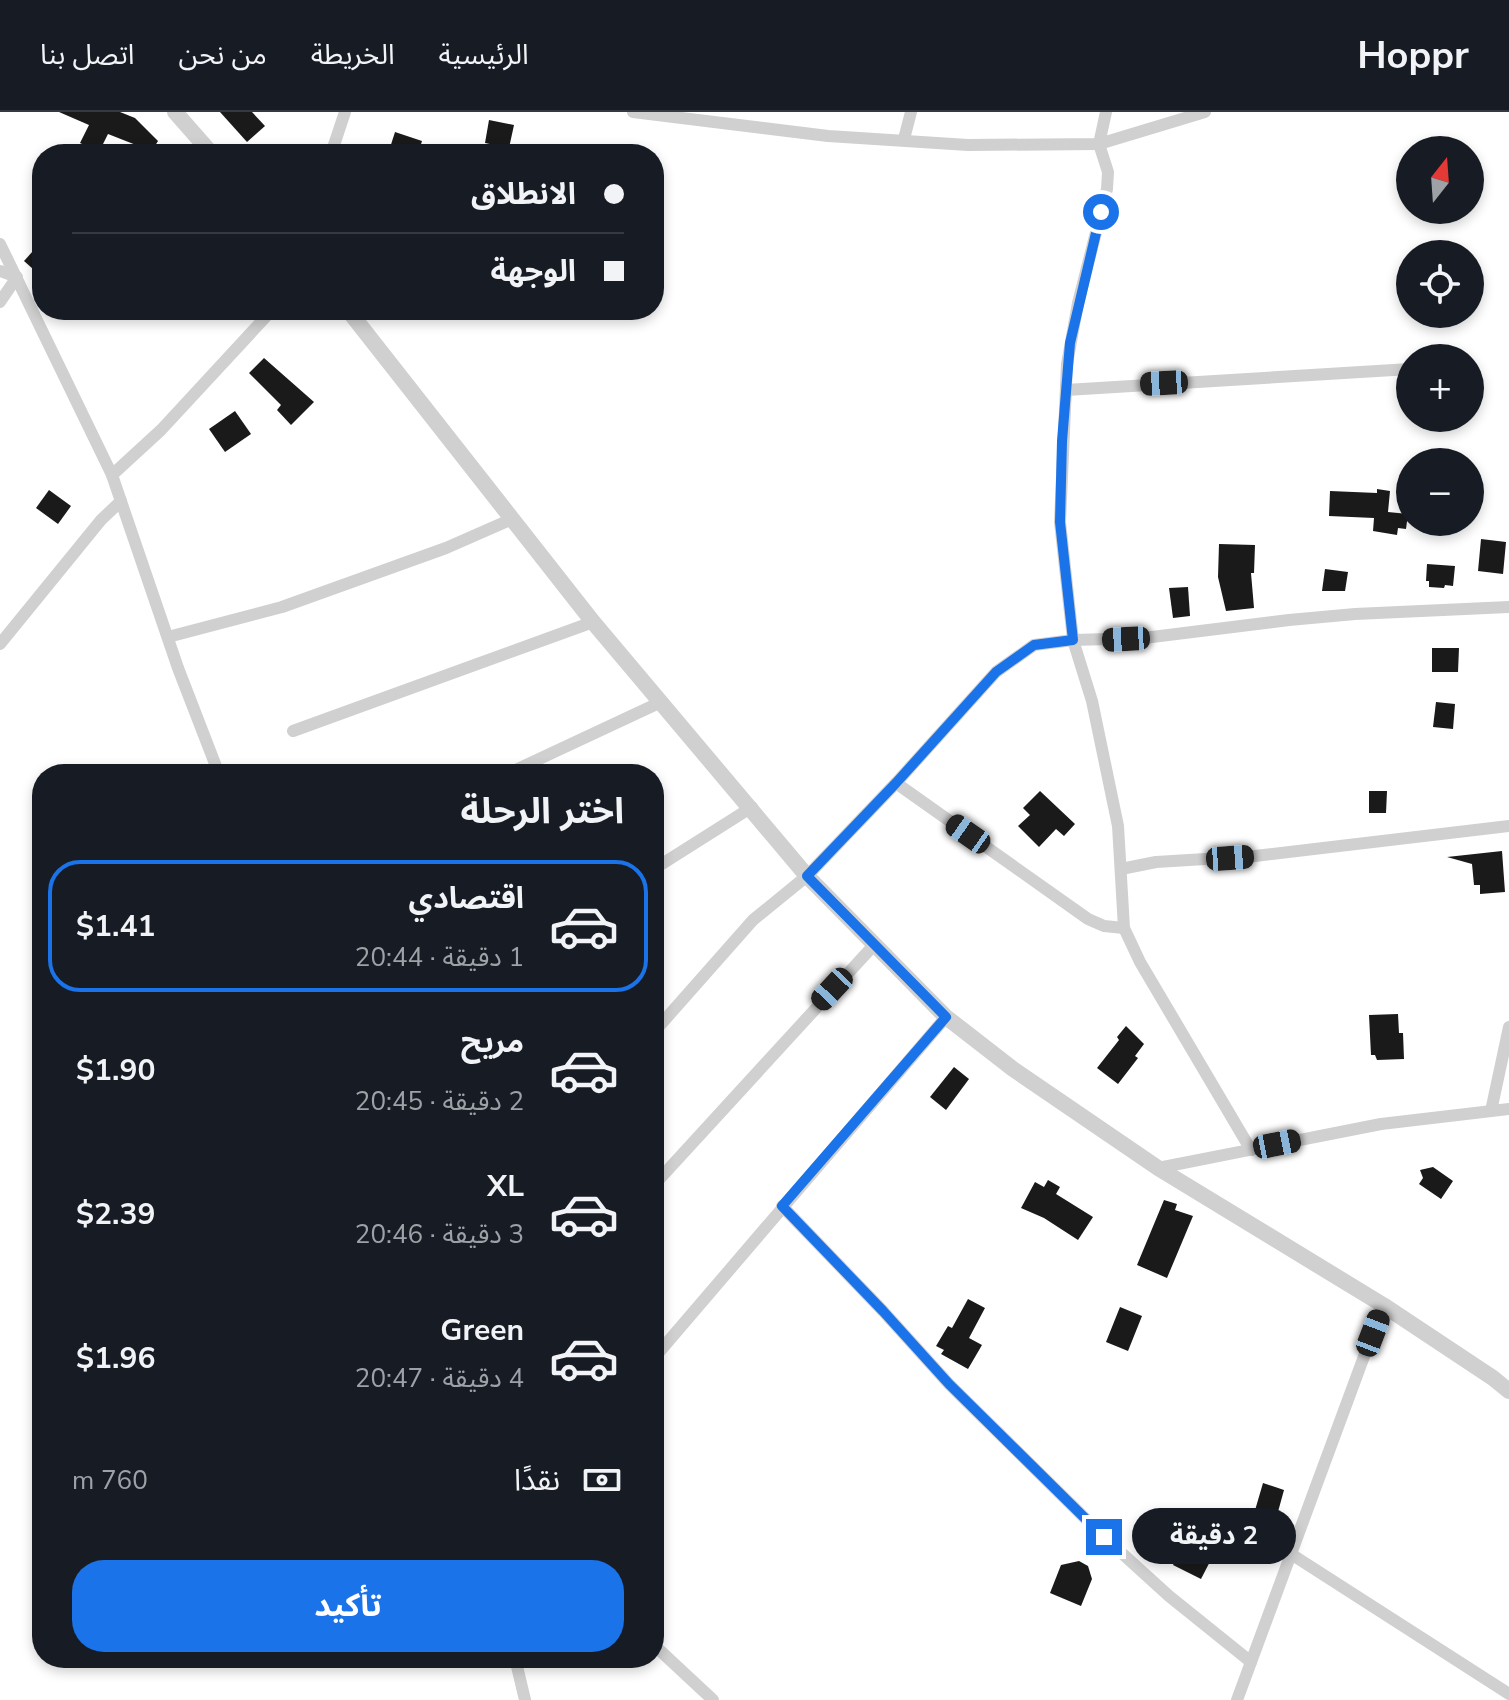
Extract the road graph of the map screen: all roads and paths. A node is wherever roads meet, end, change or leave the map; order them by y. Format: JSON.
{"nodes":[{"id":1,"x":175,"y":112,"type":"edge"},
{"id":2,"x":345,"y":112,"type":"edge"},
{"id":3,"x":633,"y":112,"type":"edge"},
{"id":4,"x":911,"y":112,"type":"edge"},
{"id":5,"x":1106,"y":112,"type":"edge"},
{"id":6,"x":1205,"y":112,"type":"edge"},
{"id":7,"x":904,"y":139,"type":"junction"},
{"id":8,"x":203,"y":144,"type":"edge"},
{"id":9,"x":334,"y":144,"type":"edge"},
{"id":10,"x":1099,"y":144,"type":"junction"},
{"id":11,"x":0,"y":244,"type":"edge"},
{"id":12,"x":0,"y":271,"type":"edge"},
{"id":13,"x":17,"y":277,"type":"junction"},
{"id":14,"x":0,"y":302,"type":"edge"},
{"id":15,"x":32,"y":308,"type":"edge"},
{"id":16,"x":38,"y":320,"type":"edge"},
{"id":17,"x":263,"y":320,"type":"edge"},
{"id":18,"x":356,"y":320,"type":"edge"},
{"id":19,"x":1396,"y":370,"type":"edge"},
{"id":20,"x":1066,"y":390,"type":"junction"},
{"id":21,"x":112,"y":475,"type":"junction"},
{"id":22,"x":121,"y":501,"type":"junction"},
{"id":23,"x":512,"y":519,"type":"junction"},
{"id":24,"x":1509,"y":607,"type":"edge"},
{"id":25,"x":593,"y":622,"type":"junction"},
{"id":26,"x":168,"y":637,"type":"junction"},
{"id":27,"x":1073,"y":640,"type":"junction"},
{"id":28,"x":0,"y":644,"type":"edge"},
{"id":29,"x":661,"y":702,"type":"junction"},
{"id":30,"x":293,"y":731,"type":"dead end"},
{"id":31,"x":215,"y":764,"type":"edge"},
{"id":32,"x":528,"y":764,"type":"edge"},
{"id":33,"x":896,"y":783,"type":"junction"},
{"id":34,"x":752,"y":807,"type":"junction"},
{"id":35,"x":1509,"y":826,"type":"edge"},
{"id":36,"x":664,"y":863,"type":"edge"},
{"id":37,"x":1121,"y":869,"type":"junction"},
{"id":38,"x":807,"y":876,"type":"junction"},
{"id":39,"x":1124,"y":928,"type":"junction"},
{"id":40,"x":874,"y":945,"type":"junction"},
{"id":41,"x":946,"y":1017,"type":"junction"},
{"id":42,"x":664,"y":1021,"type":"edge"},
{"id":43,"x":1509,"y":1027,"type":"edge"},
{"id":44,"x":1509,"y":1109,"type":"edge"},
{"id":45,"x":1491,"y":1111,"type":"junction"},
{"id":46,"x":1251,"y":1150,"type":"junction"},
{"id":47,"x":1158,"y":1168,"type":"junction"},
{"id":48,"x":664,"y":1174,"type":"edge"},
{"id":49,"x":782,"y":1206,"type":"junction"},
{"id":50,"x":1383,"y":1305,"type":"junction"},
{"id":51,"x":664,"y":1346,"type":"edge"},
{"id":52,"x":1509,"y":1391,"type":"edge"},
{"id":53,"x":1291,"y":1554,"type":"junction"},
{"id":54,"x":664,"y":1654,"type":"edge"},
{"id":55,"x":1251,"y":1662,"type":"junction"},
{"id":56,"x":517,"y":1668,"type":"edge"},
{"id":57,"x":1507,"y":1696,"type":"edge"},
{"id":58,"x":525,"y":1700,"type":"edge"},
{"id":59,"x":713,"y":1700,"type":"edge"},
{"id":60,"x":1237,"y":1700,"type":"edge"}],
"edges":[{"from":1,"to":8,"type":"street"},
{"from":2,"to":9,"type":"street"},
{"from":3,"to":7,"type":"street"},
{"from":4,"to":7,"type":"street"},
{"from":5,"to":10,"type":"street"},
{"from":6,"to":10,"type":"street"},
{"from":7,"to":10,"type":"street"},
{"from":10,"to":20,"type":"street"},
{"from":11,"to":13,"type":"street"},
{"from":12,"to":13,"type":"street"},
{"from":13,"to":14,"type":"street"},
{"from":13,"to":15,"type":"street"},
{"from":16,"to":21,"type":"street"},
{"from":17,"to":21,"type":"street"},
{"from":18,"to":23,"type":"street"},
{"from":19,"to":20,"type":"street"},
{"from":20,"to":27,"type":"street"},
{"from":21,"to":22,"type":"street"},
{"from":22,"to":26,"type":"street"},
{"from":22,"to":28,"type":"street"},
{"from":23,"to":25,"type":"street"},
{"from":23,"to":26,"type":"street"},
{"from":24,"to":27,"type":"street"},
{"from":25,"to":29,"type":"street"},
{"from":25,"to":30,"type":"street"},
{"from":26,"to":31,"type":"street"},
{"from":27,"to":33,"type":"street"},
{"from":27,"to":37,"type":"street"},
{"from":29,"to":32,"type":"street"},
{"from":29,"to":34,"type":"street"},
{"from":33,"to":38,"type":"street"},
{"from":33,"to":39,"type":"street"},
{"from":34,"to":36,"type":"street"},
{"from":34,"to":38,"type":"street"},
{"from":35,"to":37,"type":"street"},
{"from":37,"to":39,"type":"street"},
{"from":38,"to":40,"type":"street"},
{"from":38,"to":42,"type":"street"},
{"from":39,"to":46,"type":"street"},
{"from":40,"to":41,"type":"street"},
{"from":40,"to":48,"type":"street"},
{"from":41,"to":47,"type":"street"},
{"from":41,"to":49,"type":"street"},
{"from":43,"to":45,"type":"street"},
{"from":44,"to":45,"type":"street"},
{"from":45,"to":46,"type":"street"},
{"from":46,"to":47,"type":"street"},
{"from":47,"to":50,"type":"street"},
{"from":49,"to":51,"type":"street"},
{"from":49,"to":55,"type":"street"},
{"from":50,"to":52,"type":"street"},
{"from":50,"to":53,"type":"street"},
{"from":53,"to":55,"type":"street"},
{"from":53,"to":57,"type":"street"},
{"from":54,"to":59,"type":"street"},
{"from":55,"to":60,"type":"street"},
{"from":56,"to":58,"type":"street"}]}
